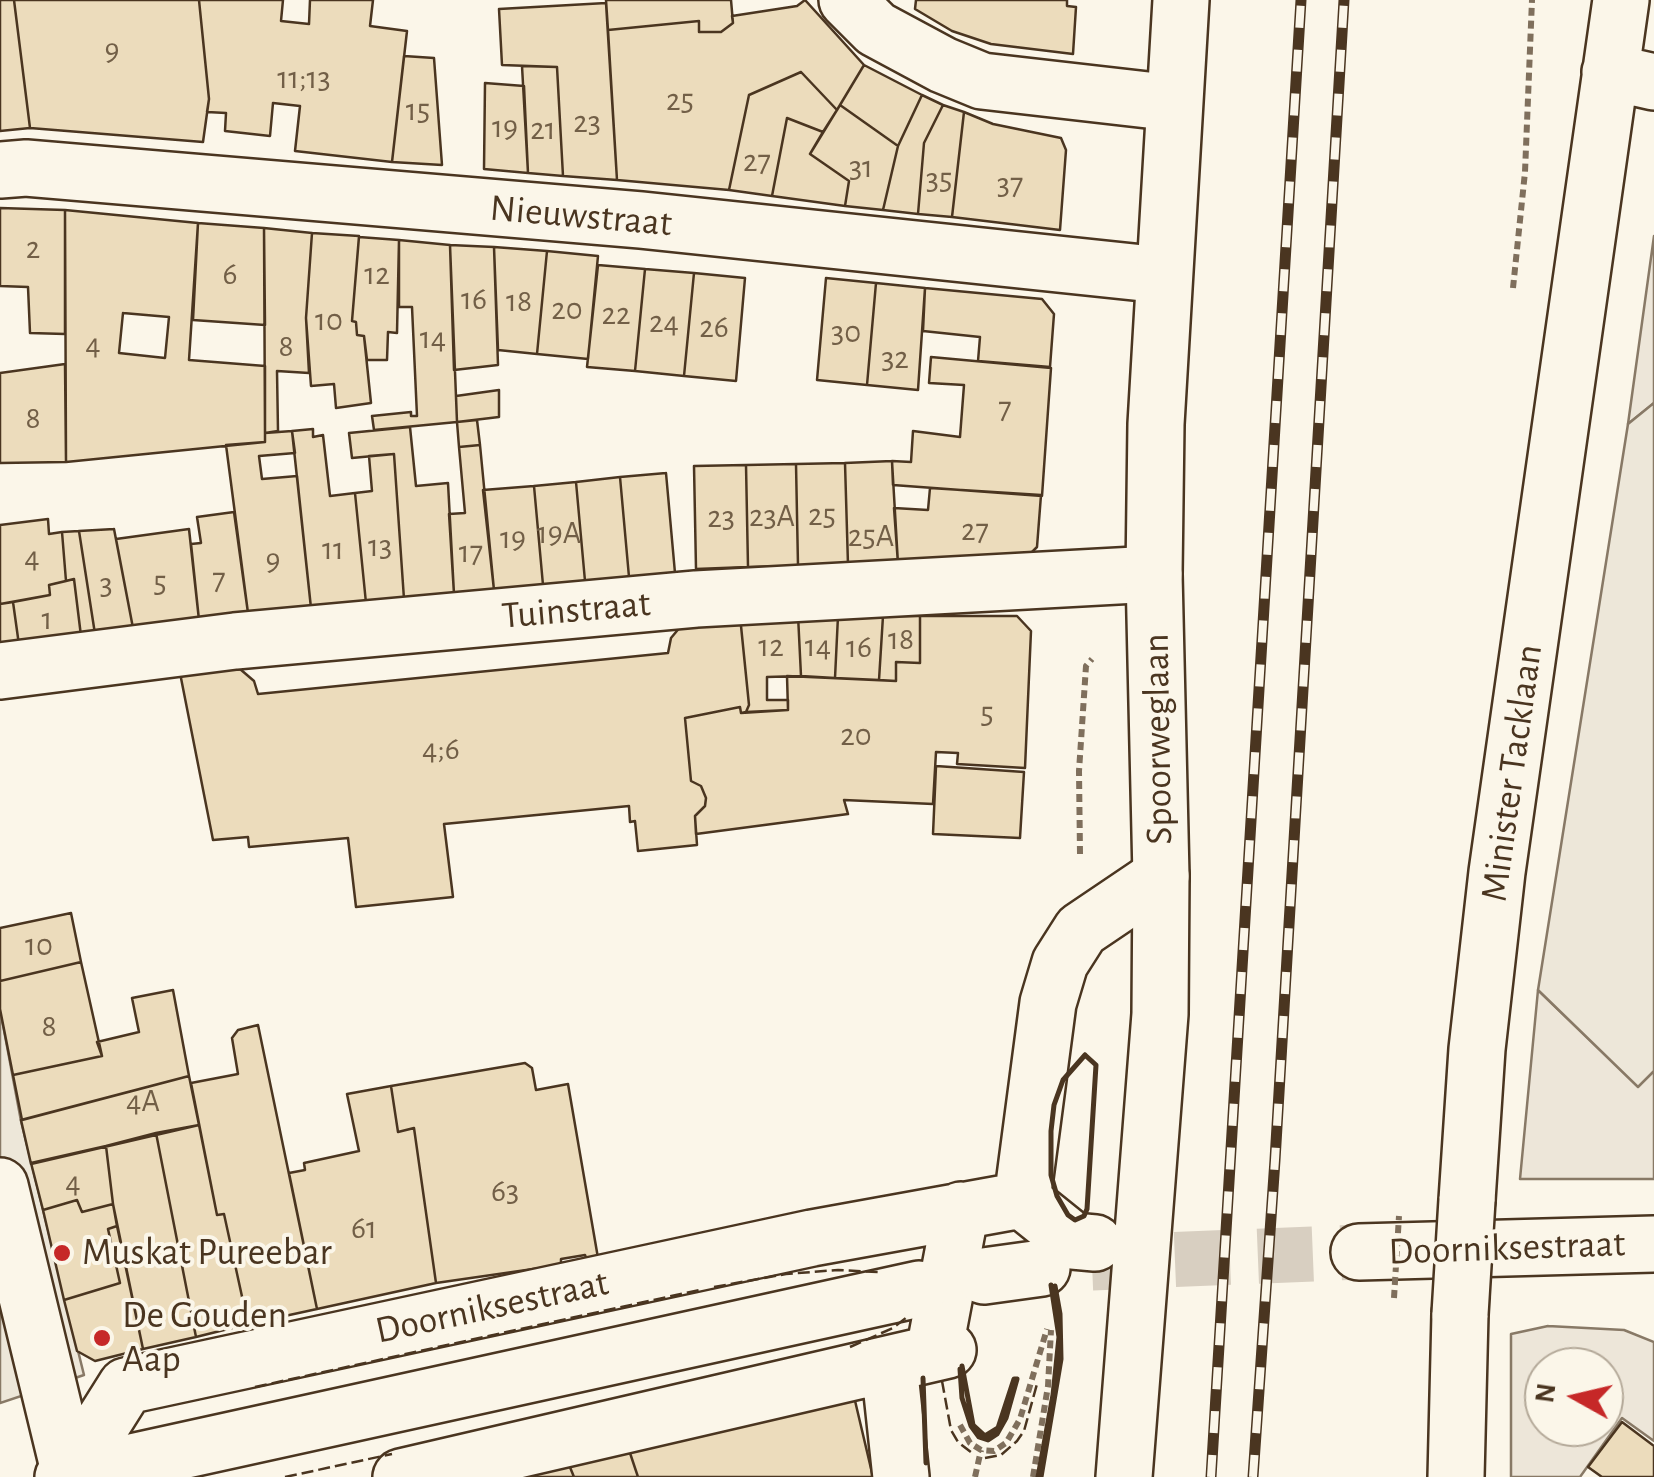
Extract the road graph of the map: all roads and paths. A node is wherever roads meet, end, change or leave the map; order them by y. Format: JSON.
{"nodes":[{"id":1,"x":847,"y":0,"type":"edge"},
{"id":2,"x":1181,"y":0,"type":"edge"},
{"id":3,"x":1532,"y":0,"type":"edge"},
{"id":4,"x":1620,"y":0,"type":"edge"},
{"id":5,"x":1632,"y":77,"type":"edge"},
{"id":6,"x":1174,"y":103,"type":"junction"},
{"id":7,"x":1526,"y":133,"type":"dead end"},
{"id":8,"x":0,"y":170,"type":"edge"},
{"id":9,"x":1162,"y":275,"type":"junction"},
{"id":10,"x":1154,"y":574,"type":"junction"},
{"id":11,"x":0,"y":671,"type":"edge"},
{"id":12,"x":1162,"y":876,"type":"junction"},
{"id":13,"x":0,"y":1186,"type":"edge"},
{"id":14,"x":1022,"y":1200,"type":"junction"},
{"id":15,"x":1400,"y":1200,"type":"dead end"},
{"id":16,"x":961,"y":1210,"type":"junction"},
{"id":17,"x":1094,"y":1243,"type":"tunnel mouth"},
{"id":18,"x":1654,"y":1244,"type":"edge"},
{"id":19,"x":1359,"y":1252,"type":"tunnel mouth"},
{"id":20,"x":984,"y":1276,"type":"dead end"},
{"id":21,"x":919,"y":1290,"type":"dead end"},
{"id":22,"x":1047,"y":1291,"type":"junction"},
{"id":23,"x":1394,"y":1311,"type":"dead end"},
{"id":24,"x":924,"y":1356,"type":"junction"},
{"id":25,"x":959,"y":1422,"type":"dead end"},
{"id":26,"x":980,"y":1450,"type":"junction"},
{"id":27,"x":69,"y":1476,"type":"edge"},
{"id":28,"x":401,"y":1477,"type":"edge"},
{"id":29,"x":901,"y":1477,"type":"edge"},
{"id":30,"x":975,"y":1477,"type":"edge"},
{"id":31,"x":1033,"y":1477,"type":"edge"},
{"id":32,"x":1124,"y":1477,"type":"edge"},
{"id":33,"x":1456,"y":1477,"type":"edge"}],
"edges":[{"from":1,"to":6,"type":"street"},
{"from":2,"to":6,"type":"street","name":"Spoorweglaan"},
{"from":3,"to":7,"type":"path"},
{"from":4,"to":5,"type":"street","name":"Minister Tacklaan"},
{"from":5,"to":33,"type":"street","name":"Minister Tacklaan","bridge":true},
{"from":6,"to":9,"type":"street","name":"Spoorweglaan"},
{"from":8,"to":9,"type":"street","name":"Nieuwstraat"},
{"from":9,"to":10,"type":"street","name":"Spoorweglaan"},
{"from":10,"to":11,"type":"street","name":"Tuinstraat"},
{"from":10,"to":12,"type":"street","name":"Spoorweglaan"},
{"from":12,"to":14,"type":"street"},
{"from":12,"to":32,"type":"street","name":"Spoorweglaan"},
{"from":13,"to":27,"type":"street"},
{"from":14,"to":16,"type":"street","name":"Doorniksestraat"},
{"from":14,"to":17,"type":"street"},
{"from":15,"to":23,"type":"path","bridge":true},
{"from":16,"to":24,"type":"street"},
{"from":16,"to":27,"type":"street","name":"Doorniksestraat"},
{"from":18,"to":19,"type":"street","name":"Doorniksestraat"},
{"from":20,"to":22,"type":"street"},
{"from":21,"to":27,"type":"street","name":"Doorniksestraat"},
{"from":22,"to":26,"type":"path"},
{"from":22,"to":31,"type":"path"},
{"from":24,"to":28,"type":"street"},
{"from":24,"to":29,"type":"street"},
{"from":25,"to":26,"type":"path"},
{"from":26,"to":30,"type":"path"}]}
